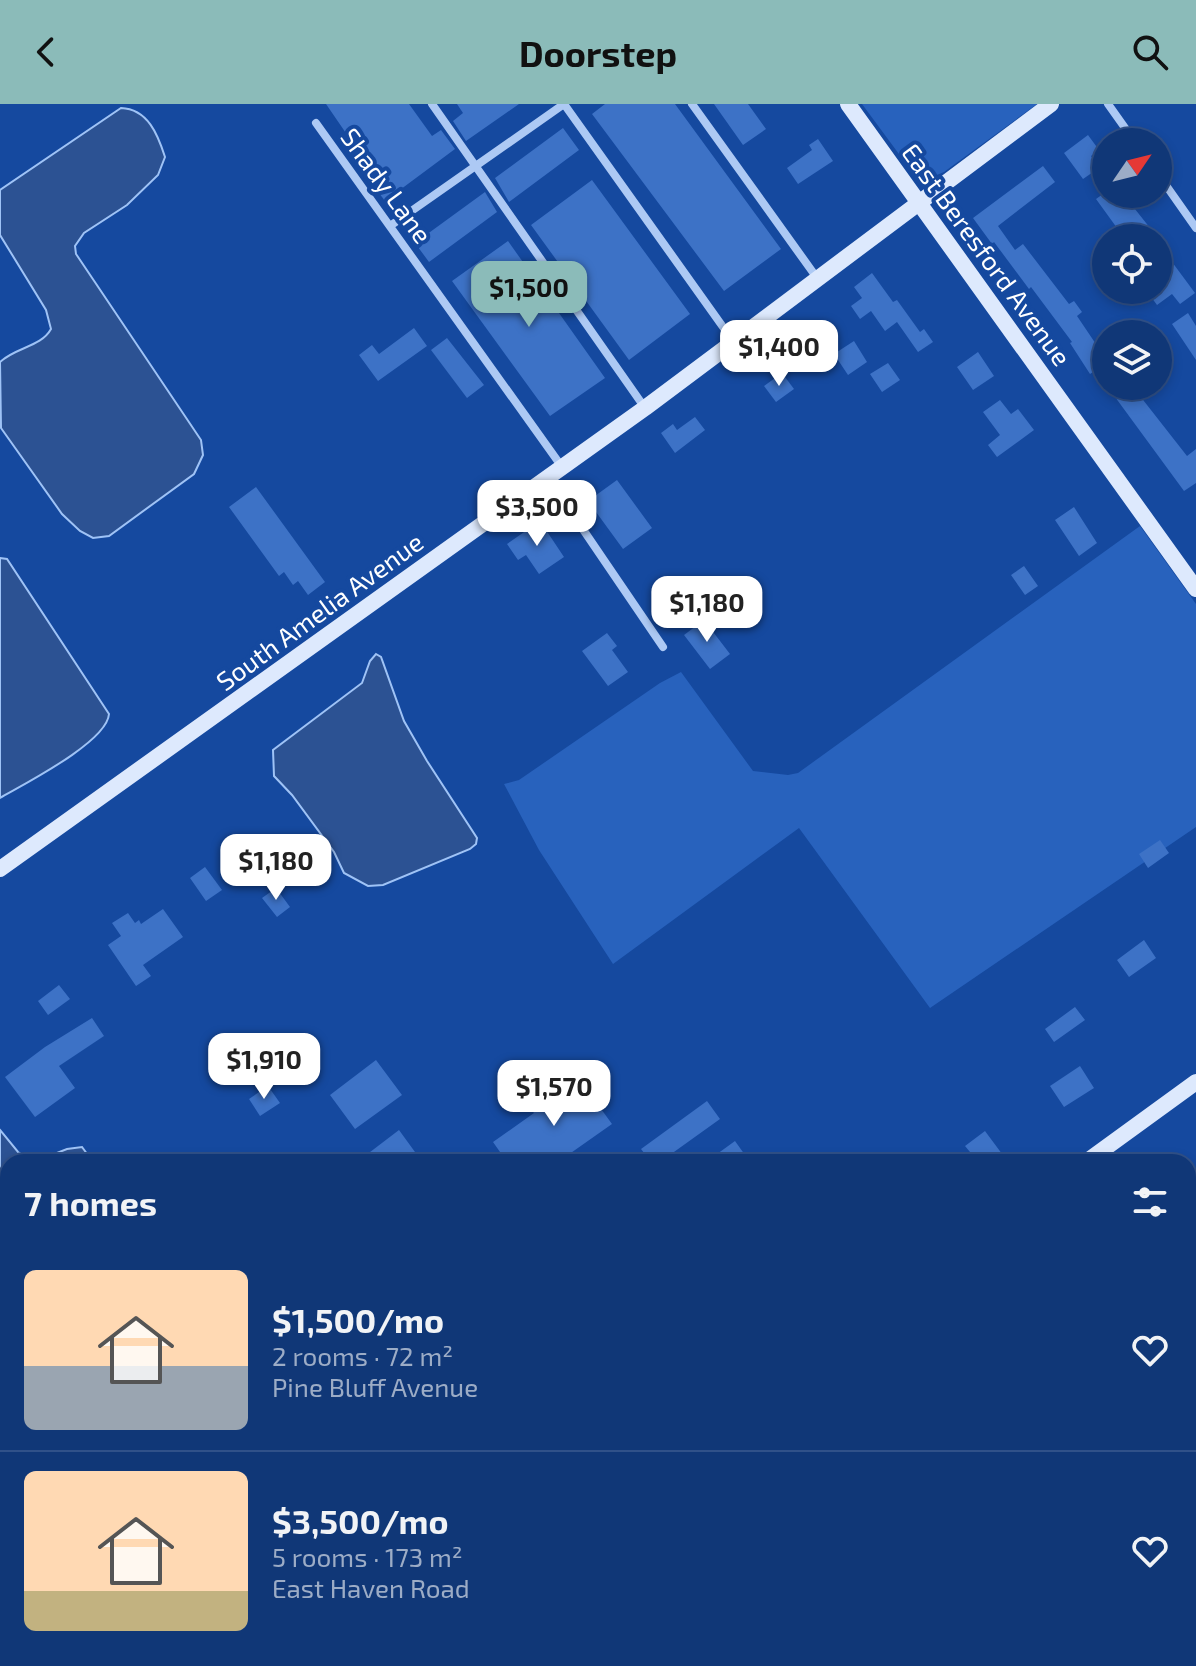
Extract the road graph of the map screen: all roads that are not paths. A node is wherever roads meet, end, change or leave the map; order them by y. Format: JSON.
{"nodes":[{"id":1,"x":432,"y":104,"type":"edge"},
{"id":2,"x":564,"y":104,"type":"edge"},
{"id":3,"x":692,"y":104,"type":"edge"},
{"id":4,"x":848,"y":104,"type":"edge"},
{"id":5,"x":1051,"y":104,"type":"edge"},
{"id":6,"x":1108,"y":104,"type":"edge"},
{"id":7,"x":316,"y":123,"type":"dead end"},
{"id":8,"x":1125,"y":128,"type":"edge"},
{"id":9,"x":475,"y":166,"type":"junction"},
{"id":10,"x":1172,"y":194,"type":"edge"},
{"id":11,"x":919,"y":202,"type":"junction"},
{"id":12,"x":390,"y":226,"type":"junction"},
{"id":13,"x":1196,"y":228,"type":"edge"},
{"id":14,"x":817,"y":278,"type":"junction"},
{"id":15,"x":733,"y":341,"type":"junction"},
{"id":16,"x":645,"y":408,"type":"junction"},
{"id":17,"x":563,"y":467,"type":"junction"},
{"id":18,"x":548,"y":478,"type":"junction"},
{"id":19,"x":1196,"y":589,"type":"edge"},
{"id":20,"x":663,"y":647,"type":"dead end"},
{"id":21,"x":0,"y":869,"type":"edge"},
{"id":22,"x":1196,"y":1082,"type":"edge"},
{"id":23,"x":1097,"y":1154,"type":"edge"}],
"edges":[{"from":1,"to":9,"type":"street"},
{"from":2,"to":9,"type":"street"},
{"from":2,"to":15,"type":"street"},
{"from":3,"to":14,"type":"street"},
{"from":4,"to":11,"type":"street","name":"East Beresford Avenue"},
{"from":5,"to":11,"type":"street","name":"South Amelia Avenue"},
{"from":6,"to":8,"type":"street"},
{"from":7,"to":12,"type":"street","name":"Shady Lane"},
{"from":9,"to":12,"type":"street"},
{"from":9,"to":16,"type":"street"},
{"from":10,"to":13,"type":"street"},
{"from":11,"to":14,"type":"street","name":"South Amelia Avenue"},
{"from":11,"to":19,"type":"street","name":"East Beresford Avenue"},
{"from":12,"to":17,"type":"street","name":"Shady Lane"},
{"from":14,"to":15,"type":"street","name":"South Amelia Avenue"},
{"from":15,"to":16,"type":"street","name":"South Amelia Avenue"},
{"from":16,"to":17,"type":"street","name":"South Amelia Avenue"},
{"from":17,"to":18,"type":"street","name":"South Amelia Avenue"},
{"from":18,"to":20,"type":"street"},
{"from":18,"to":21,"type":"street","name":"South Amelia Avenue"},
{"from":22,"to":23,"type":"street"}]}
